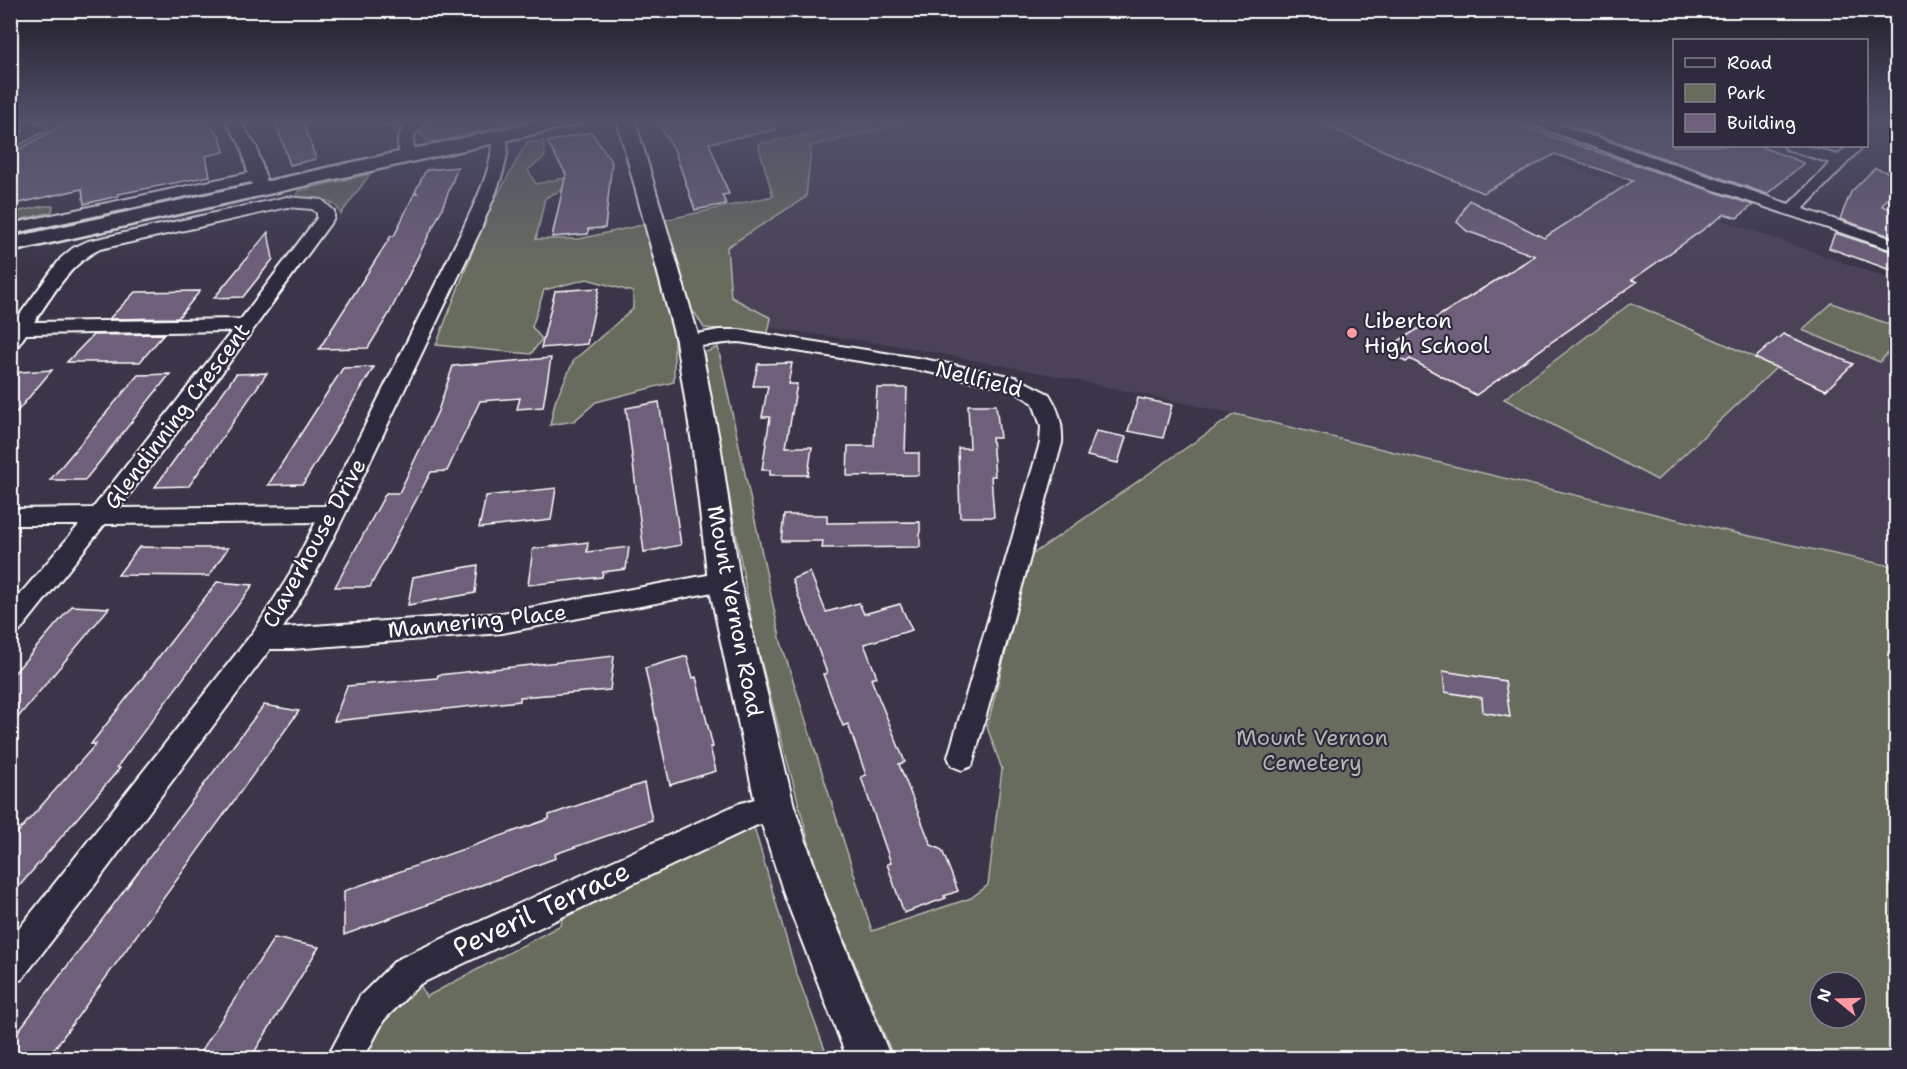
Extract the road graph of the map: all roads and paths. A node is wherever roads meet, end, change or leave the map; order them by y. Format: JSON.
{"nodes":[{"id":1,"x":256,"y":170,"type":"edge"},
{"id":2,"x":329,"y":170,"type":"edge"},
{"id":3,"x":494,"y":170,"type":"edge"},
{"id":4,"x":640,"y":170,"type":"edge"},
{"id":5,"x":1675,"y":170,"type":"edge"},
{"id":6,"x":1831,"y":170,"type":"edge"},
{"id":7,"x":259,"y":183,"type":"junction"},
{"id":8,"x":1792,"y":211,"type":"junction"},
{"id":9,"x":10,"y":230,"type":"edge"},
{"id":10,"x":10,"y":245,"type":"edge"},
{"id":11,"x":1896,"y":246,"type":"edge"},
{"id":12,"x":246,"y":325,"type":"junction"},
{"id":13,"x":16,"y":335,"type":"edge"},
{"id":14,"x":688,"y":341,"type":"junction"},
{"id":15,"x":333,"y":514,"type":"junction"},
{"id":16,"x":10,"y":517,"type":"edge"},
{"id":17,"x":100,"y":517,"type":"junction"},
{"id":18,"x":724,"y":581,"type":"junction"},
{"id":19,"x":10,"y":625,"type":"edge"},
{"id":20,"x":263,"y":638,"type":"junction"},
{"id":21,"x":962,"y":757,"type":"dead end"},
{"id":22,"x":775,"y":807,"type":"junction"},
{"id":23,"x":10,"y":967,"type":"edge"},
{"id":24,"x":345,"y":1059,"type":"edge"},
{"id":25,"x":868,"y":1059,"type":"edge"}],
"edges":[{"from":1,"to":7,"type":"street"},
{"from":2,"to":7,"type":"main road"},
{"from":3,"to":15,"type":"street","name":"Claverhouse Drive"},
{"from":4,"to":14,"type":"street","name":"Mount Vernon Road"},
{"from":5,"to":8,"type":"street"},
{"from":6,"to":8,"type":"street"},
{"from":7,"to":9,"type":"street"},
{"from":7,"to":10,"type":"main road"},
{"from":8,"to":11,"type":"street"},
{"from":12,"to":13,"type":"street"},
{"from":12,"to":13,"type":"street","name":"Glendinning Crescent"},
{"from":12,"to":17,"type":"street","name":"Glendinning Crescent"},
{"from":14,"to":18,"type":"street","name":"Mount Vernon Road"},
{"from":14,"to":21,"type":"street","name":"Nellfield"},
{"from":15,"to":17,"type":"street"},
{"from":15,"to":20,"type":"street","name":"Claverhouse Drive"},
{"from":16,"to":17,"type":"street"},
{"from":17,"to":19,"type":"street","name":"Glendinning Crescent"},
{"from":18,"to":20,"type":"street","name":"Mannering Place"},
{"from":18,"to":22,"type":"street","name":"Mount Vernon Road"},
{"from":20,"to":23,"type":"street","name":"Claverhouse Drive"},
{"from":22,"to":24,"type":"street","name":"Peveril Terrace"},
{"from":22,"to":25,"type":"street","name":"Mount Vernon Road"}]}
